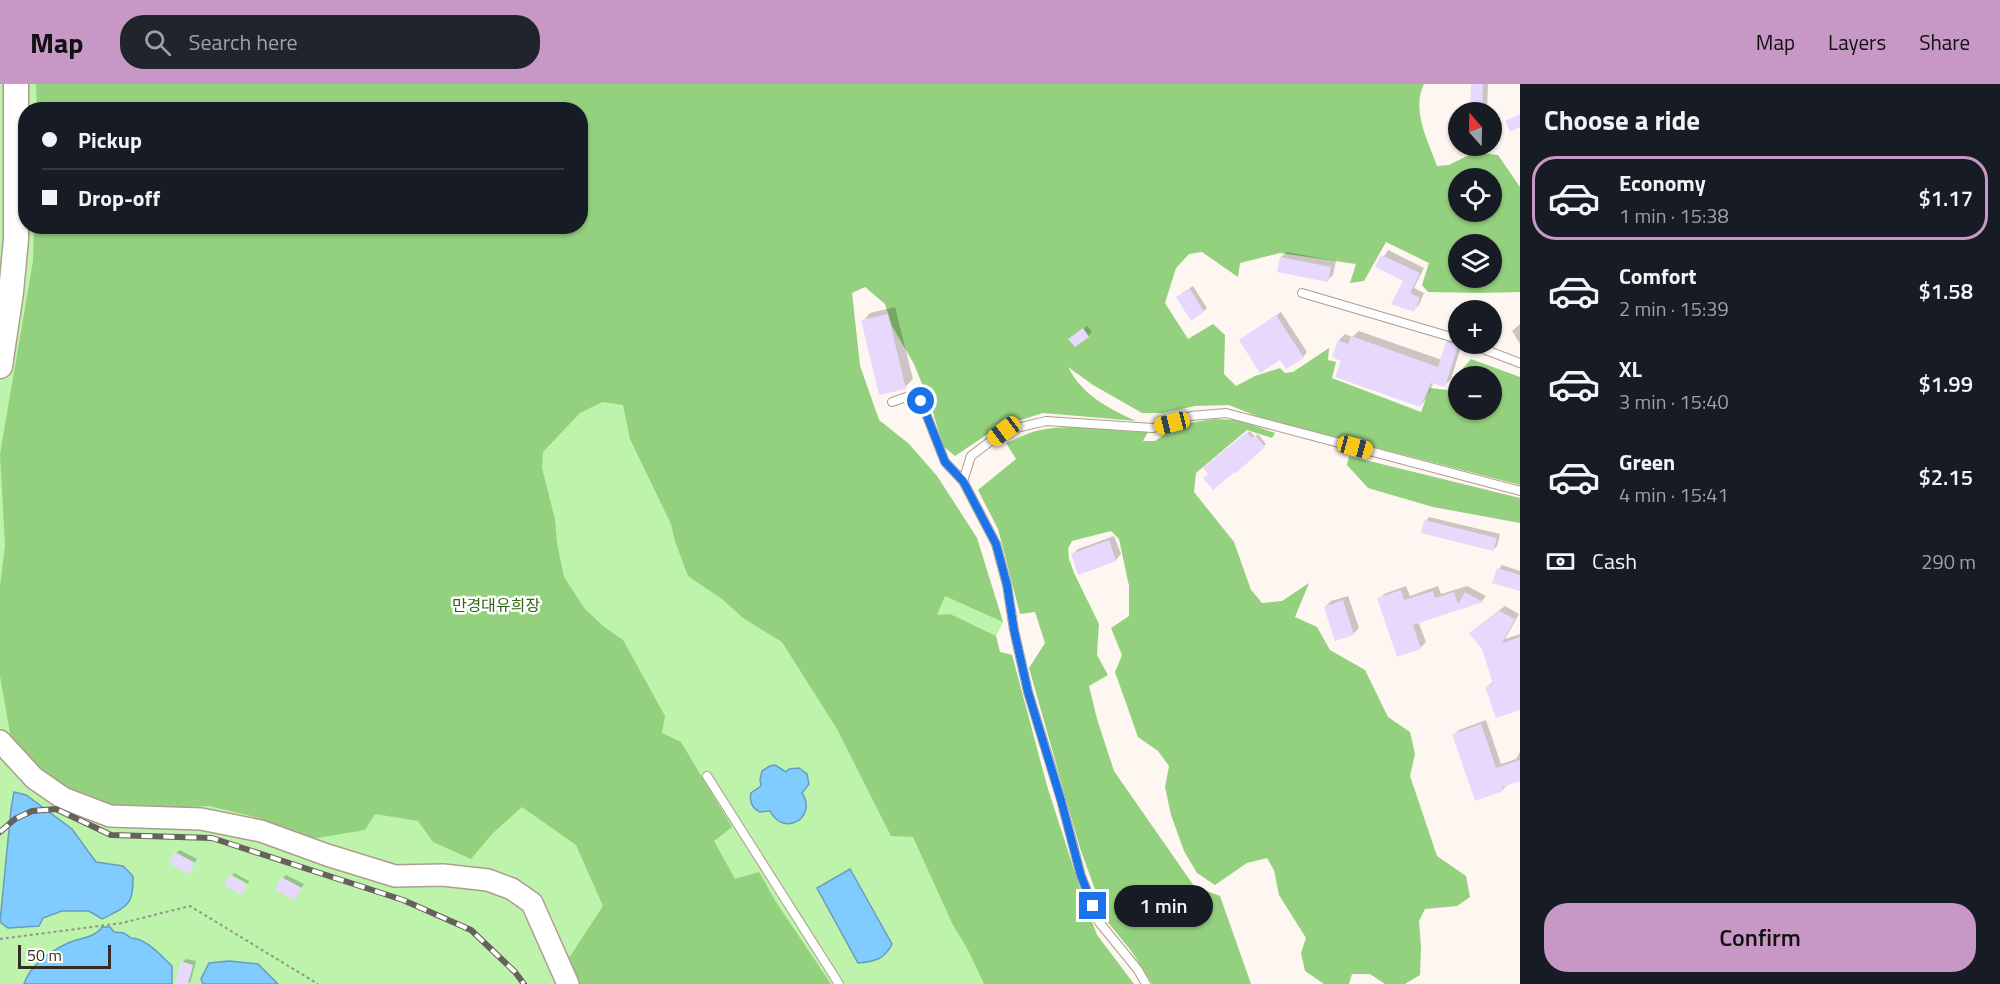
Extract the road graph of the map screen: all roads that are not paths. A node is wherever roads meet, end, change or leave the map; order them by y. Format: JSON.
{"nodes":[{"id":1,"x":16,"y":84,"type":"edge"},
{"id":2,"x":1302,"y":293,"type":"dead end"},
{"id":3,"x":1448,"y":336,"type":"edge"},
{"id":4,"x":1496,"y":354,"type":"edge"},
{"id":5,"x":1520,"y":363,"type":"edge"},
{"id":6,"x":0,"y":366,"type":"edge"},
{"id":7,"x":892,"y":402,"type":"dead end"},
{"id":8,"x":963,"y":481,"type":"junction"},
{"id":9,"x":1520,"y":491,"type":"edge"},
{"id":10,"x":0,"y":741,"type":"edge"},
{"id":11,"x":707,"y":776,"type":"dead end"},
{"id":12,"x":568,"y":984,"type":"edge"},
{"id":13,"x":839,"y":984,"type":"edge"},
{"id":14,"x":1146,"y":984,"type":"edge"}],
"edges":[{"from":1,"to":6,"type":"main road"},
{"from":2,"to":3,"type":"lane"},
{"from":4,"to":5,"type":"lane"},
{"from":7,"to":8,"type":"lane"},
{"from":8,"to":9,"type":"lane"},
{"from":8,"to":14,"type":"lane"},
{"from":10,"to":12,"type":"street"},
{"from":11,"to":13,"type":"lane"}]}
